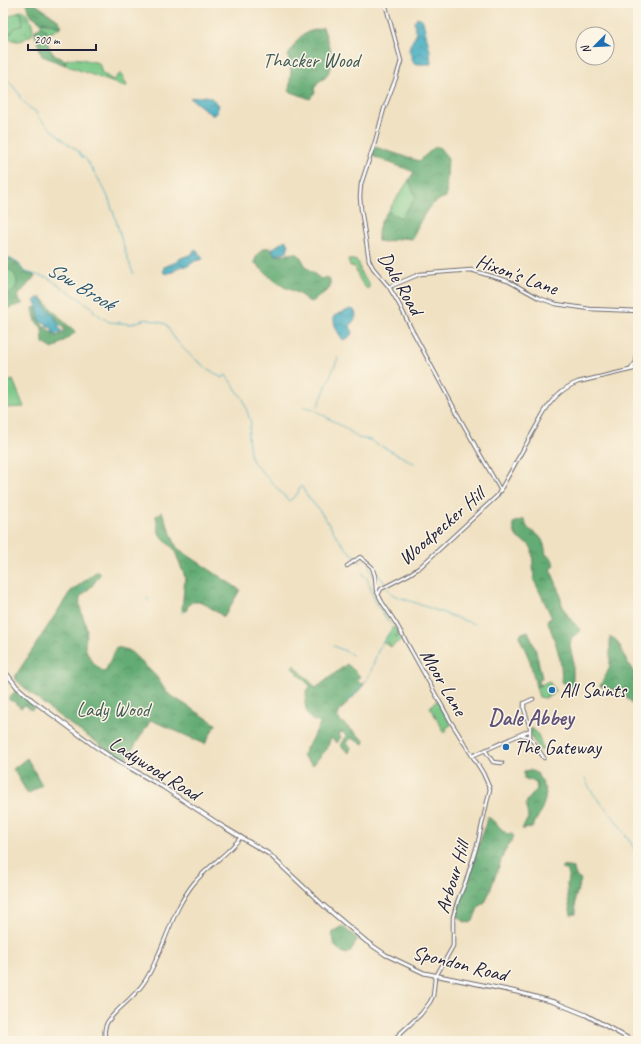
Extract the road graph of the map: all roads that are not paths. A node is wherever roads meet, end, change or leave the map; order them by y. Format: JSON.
{"nodes":[{"id":1,"x":385,"y":3,"type":"edge"},
{"id":2,"x":389,"y":287,"type":"junction"},
{"id":3,"x":638,"y":311,"type":"edge"},
{"id":4,"x":638,"y":347,"type":"edge"},
{"id":5,"x":635,"y":364,"type":"junction"},
{"id":6,"x":638,"y":367,"type":"edge"},
{"id":7,"x":631,"y":369,"type":"junction"},
{"id":8,"x":501,"y":491,"type":"junction"},
{"id":9,"x":347,"y":566,"type":"dead end"},
{"id":10,"x":378,"y":594,"type":"junction"},
{"id":11,"x":3,"y":669,"type":"edge"},
{"id":12,"x":533,"y":699,"type":"dead end"},
{"id":13,"x":529,"y":730,"type":"junction"},
{"id":14,"x":522,"y":735,"type":"junction"},
{"id":15,"x":530,"y":737,"type":"junction"},
{"id":16,"x":485,"y":750,"type":"junction"},
{"id":17,"x":472,"y":756,"type":"junction"},
{"id":18,"x":544,"y":758,"type":"dead end"},
{"id":19,"x":502,"y":763,"type":"dead end"},
{"id":20,"x":488,"y":783,"type":"joint"},
{"id":21,"x":241,"y":837,"type":"junction"},
{"id":22,"x":436,"y":976,"type":"junction"},
{"id":23,"x":106,"y":1041,"type":"edge"},
{"id":24,"x":392,"y":1041,"type":"edge"},
{"id":25,"x":634,"y":1041,"type":"edge"}],
"edges":[{"from":1,"to":2,"type":"street","name":"Dale Road"},
{"from":2,"to":3,"type":"street","name":"Hixon's Lane"},
{"from":2,"to":8,"type":"street","name":"Dale Road"},
{"from":4,"to":5,"type":"street"},
{"from":5,"to":6,"type":"street"},
{"from":5,"to":7,"type":"street"},
{"from":6,"to":7,"type":"street","name":"Woodpecker Hill"},
{"from":7,"to":8,"type":"street","name":"Woodpecker Hill"},
{"from":8,"to":10,"type":"street","name":"Woodpecker Hill"},
{"from":9,"to":10,"type":"street","name":"Moor Lane"},
{"from":10,"to":17,"type":"street","name":"Moor Lane"},
{"from":11,"to":21,"type":"main road","name":"Ladywood Road"},
{"from":12,"to":13,"type":"street"},
{"from":13,"to":14,"type":"street"},
{"from":13,"to":15,"type":"street"},
{"from":14,"to":15,"type":"street"},
{"from":14,"to":16,"type":"street"},
{"from":15,"to":18,"type":"street"},
{"from":16,"to":17,"type":"street"},
{"from":16,"to":19,"type":"street"},
{"from":17,"to":20,"type":"street","name":"Moor Lane"},
{"from":20,"to":22,"type":"street","name":"Arbour Hill"},
{"from":21,"to":22,"type":"main road","name":"Spondon Road"},
{"from":21,"to":23,"type":"street"},
{"from":22,"to":24,"type":"street"},
{"from":22,"to":25,"type":"main road","name":"Spondon Road"}]}
